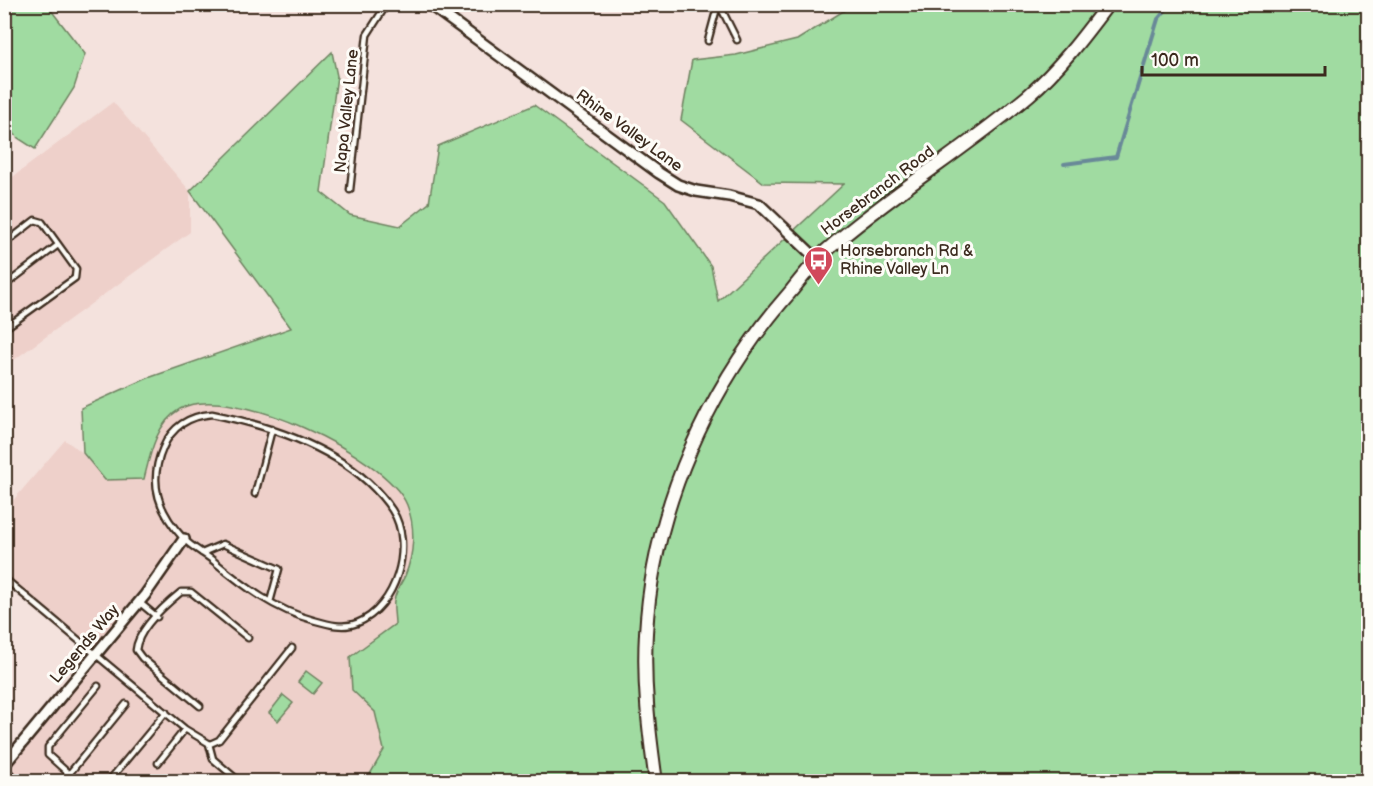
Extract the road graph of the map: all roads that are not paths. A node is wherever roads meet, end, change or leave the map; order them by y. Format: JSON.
{"nodes":[{"id":1,"x":387,"y":4,"type":"edge"},
{"id":2,"x":429,"y":4,"type":"edge"},
{"id":3,"x":718,"y":4,"type":"edge"},
{"id":4,"x":1108,"y":4,"type":"edge"},
{"id":5,"x":737,"y":40,"type":"dead end"},
{"id":6,"x":708,"y":41,"type":"dead end"},
{"id":7,"x":350,"y":190,"type":"dead end"},
{"id":8,"x":4,"y":244,"type":"edge"},
{"id":9,"x":58,"y":245,"type":"junction"},
{"id":10,"x":818,"y":260,"type":"junction"},
{"id":11,"x":4,"y":286,"type":"edge"},
{"id":12,"x":4,"y":329,"type":"edge"},
{"id":13,"x":272,"y":429,"type":"junction"},
{"id":14,"x":255,"y":494,"type":"dead end"},
{"id":15,"x":184,"y":539,"type":"junction"},
{"id":16,"x":202,"y":553,"type":"junction"},
{"id":17,"x":4,"y":578,"type":"edge"},
{"id":18,"x":139,"y":602,"type":"junction"},
{"id":19,"x":270,"y":602,"type":"junction"},
{"id":20,"x":157,"y":617,"type":"junction"},
{"id":21,"x":248,"y":638,"type":"dead end"},
{"id":22,"x":292,"y":648,"type":"dead end"},
{"id":23,"x":96,"y":655,"type":"junction"},
{"id":24,"x":98,"y":686,"type":"dead end"},
{"id":25,"x":126,"y":704,"type":"dead end"},
{"id":26,"x":200,"y":706,"type":"dead end"},
{"id":27,"x":166,"y":712,"type":"junction"},
{"id":28,"x":185,"y":729,"type":"junction"},
{"id":29,"x":209,"y":744,"type":"junction"},
{"id":30,"x":158,"y":763,"type":"dead end"},
{"id":31,"x":4,"y":765,"type":"edge"},
{"id":32,"x":4,"y":773,"type":"edge"},
{"id":33,"x":69,"y":774,"type":"junction"},
{"id":34,"x":14,"y":782,"type":"edge"},
{"id":35,"x":78,"y":782,"type":"edge"},
{"id":36,"x":108,"y":782,"type":"edge"},
{"id":37,"x":240,"y":782,"type":"edge"},
{"id":38,"x":656,"y":782,"type":"edge"}],
"edges":[{"from":1,"to":7,"type":"lane","name":"Napa Valley Lane"},
{"from":2,"to":10,"type":"street","name":"Rhine Valley Lane"},
{"from":3,"to":5,"type":"lane"},
{"from":3,"to":6,"type":"lane"},
{"from":4,"to":10,"type":"street","name":"Horsebranch Road"},
{"from":8,"to":9,"type":"lane"},
{"from":9,"to":11,"type":"lane"},
{"from":9,"to":12,"type":"lane"},
{"from":10,"to":38,"type":"street","name":"Horsebranch Road"},
{"from":13,"to":14,"type":"lane"},
{"from":13,"to":15,"type":"lane"},
{"from":13,"to":19,"type":"lane"},
{"from":15,"to":16,"type":"lane"},
{"from":15,"to":18,"type":"street","name":"Legends Way"},
{"from":16,"to":19,"type":"lane"},
{"from":16,"to":19,"type":"lane"},
{"from":17,"to":23,"type":"lane"},
{"from":18,"to":20,"type":"lane"},
{"from":18,"to":23,"type":"street","name":"Legends Way"},
{"from":20,"to":21,"type":"lane"},
{"from":20,"to":26,"type":"lane"},
{"from":22,"to":29,"type":"lane"},
{"from":23,"to":27,"type":"lane"},
{"from":23,"to":31,"type":"street","name":"Legends Way"},
{"from":24,"to":33,"type":"lane"},
{"from":25,"to":33,"type":"lane"},
{"from":27,"to":28,"type":"lane"},
{"from":27,"to":36,"type":"lane"},
{"from":28,"to":29,"type":"lane"},
{"from":28,"to":30,"type":"lane"},
{"from":29,"to":37,"type":"lane"},
{"from":32,"to":34,"type":"street"},
{"from":33,"to":35,"type":"lane"}]}
